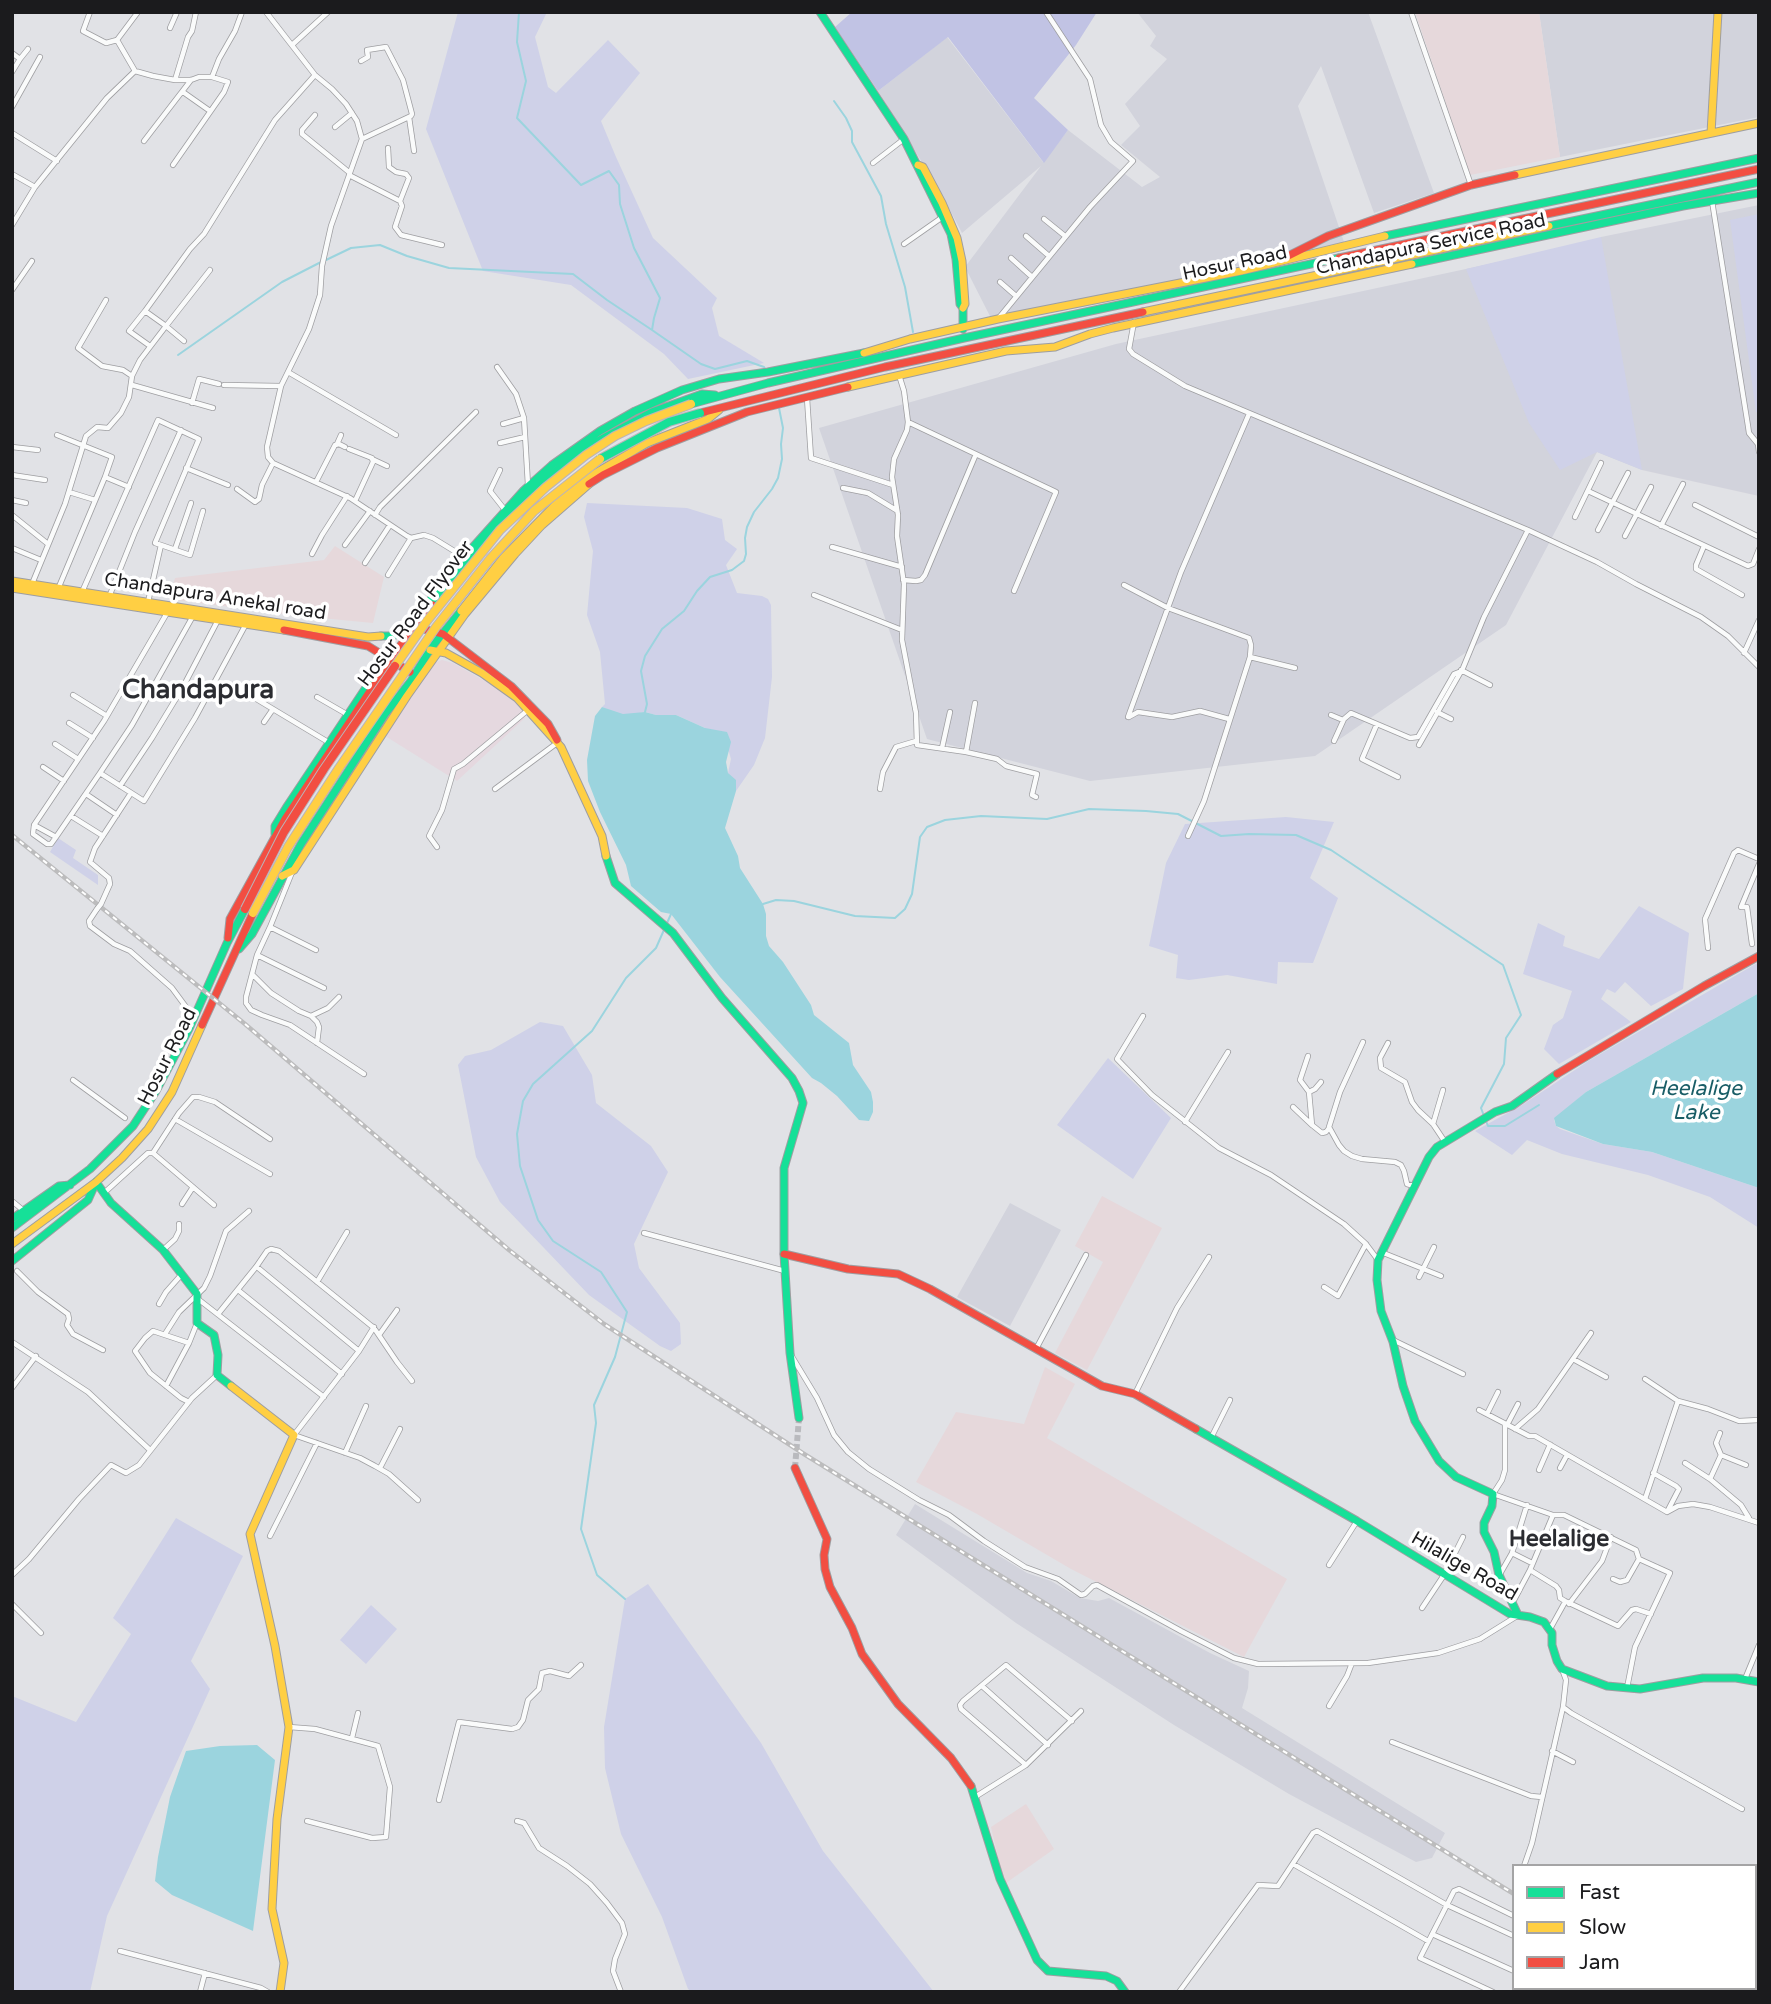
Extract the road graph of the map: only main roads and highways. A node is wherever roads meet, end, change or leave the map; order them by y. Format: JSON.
{"nodes":[{"id":1,"x":820,"y":12,"type":"edge"},
{"id":2,"x":1718,"y":12,"type":"edge"},
{"id":3,"x":1759,"y":123,"type":"edge"},
{"id":4,"x":1710,"y":133,"type":"junction"},
{"id":5,"x":1759,"y":158,"type":"edge"},
{"id":6,"x":1759,"y":169,"type":"edge"},
{"id":7,"x":1759,"y":182,"type":"edge"},
{"id":8,"x":1759,"y":193,"type":"edge"},
{"id":9,"x":1497,"y":213,"type":"junction"},
{"id":10,"x":1500,"y":223,"type":"junction"},
{"id":11,"x":1283,"y":259,"type":"junction"},
{"id":12,"x":1134,"y":319,"type":"junction"},
{"id":13,"x":963,"y":327,"type":"junction"},
{"id":14,"x":964,"y":338,"type":"junction"},
{"id":15,"x":720,"y":396,"type":"junction"},
{"id":16,"x":723,"y":407,"type":"junction"},
{"id":17,"x":554,"y":467,"type":"junction"},
{"id":18,"x":507,"y":512,"type":"junction"},
{"id":19,"x":527,"y":531,"type":"junction"},
{"id":20,"x":12,"y":581,"type":"edge"},
{"id":21,"x":12,"y":588,"type":"edge"},
{"id":22,"x":246,"y":621,"type":"junction"},
{"id":23,"x":413,"y":627,"type":"junction"},
{"id":24,"x":446,"y":635,"type":"junction"},
{"id":25,"x":435,"y":651,"type":"junction"},
{"id":26,"x":389,"y":658,"type":"junction"},
{"id":27,"x":417,"y":677,"type":"junction"},
{"id":28,"x":363,"y":702,"type":"junction"},
{"id":29,"x":350,"y":716,"type":"junction"},
{"id":30,"x":383,"y":717,"type":"junction"},
{"id":31,"x":559,"y":745,"type":"junction"},
{"id":32,"x":276,"y":835,"type":"junction"},
{"id":33,"x":282,"y":876,"type":"junction"},
{"id":34,"x":249,"y":911,"type":"junction"},
{"id":35,"x":227,"y":943,"type":"junction"},
{"id":36,"x":237,"y":952,"type":"junction"},
{"id":37,"x":1759,"y":956,"type":"edge"},
{"id":38,"x":96,"y":1182,"type":"junction"},
{"id":39,"x":71,"y":1185,"type":"junction"},
{"id":40,"x":12,"y":1219,"type":"edge"},
{"id":41,"x":12,"y":1228,"type":"edge"},
{"id":42,"x":12,"y":1244,"type":"edge"},
{"id":43,"x":784,"y":1254,"type":"junction"},
{"id":44,"x":12,"y":1261,"type":"edge"},
{"id":45,"x":799,"y":1418,"type":"tunnel mouth"},
{"id":46,"x":795,"y":1468,"type":"tunnel mouth"},
{"id":47,"x":1518,"y":1615,"type":"junction"},
{"id":48,"x":1759,"y":1682,"type":"edge"},
{"id":49,"x":280,"y":1992,"type":"edge"},
{"id":50,"x":1125,"y":1992,"type":"edge"}],
"edges":[{"from":1,"to":13,"type":"main road"},
{"from":2,"to":4,"type":"main road"},
{"from":3,"to":4,"type":"main road"},
{"from":4,"to":11,"type":"main road"},
{"from":5,"to":9,"type":"main road"},
{"from":6,"to":10,"type":"main road","name":"Hosur Road"},
{"from":7,"to":12,"type":"main road","name":"Hosur Road"},
{"from":8,"to":12,"type":"main road","name":"Chandapura Service Road"},
{"from":9,"to":10,"type":"main road"},
{"from":9,"to":11,"type":"main road"},
{"from":10,"to":14,"type":"main road","name":"Hosur Road"},
{"from":11,"to":13,"type":"main road"},
{"from":12,"to":16,"type":"main road","name":"Hosur Road"},
{"from":12,"to":24,"type":"main road","name":"Chandapura Service Road"},
{"from":13,"to":14,"type":"main road"},
{"from":13,"to":17,"type":"main road"},
{"from":14,"to":15,"type":"main road","name":"Hosur Road"},
{"from":15,"to":17,"type":"main road"},
{"from":15,"to":34,"type":"main road","name":"Hosur Road Flyover","bridge":true},
{"from":16,"to":19,"type":"main road"},
{"from":16,"to":34,"type":"main road","name":"Hosur Road Flyover","bridge":true},
{"from":17,"to":18,"type":"main road"},
{"from":17,"to":18,"type":"main road"},
{"from":18,"to":19,"type":"main road"},
{"from":18,"to":23,"type":"main road"},
{"from":18,"to":23,"type":"main road"},
{"from":19,"to":24,"type":"main road"},
{"from":20,"to":22,"type":"main road","name":"Chandapura Anekal road"},
{"from":21,"to":22,"type":"main road"},
{"from":22,"to":23,"type":"main road","name":"Chandapura Anekal road"},
{"from":22,"to":26,"type":"main road"},
{"from":23,"to":24,"type":"main road"},
{"from":23,"to":26,"type":"main road"},
{"from":24,"to":25,"type":"main road"},
{"from":24,"to":31,"type":"main road"},
{"from":25,"to":27,"type":"main road"},
{"from":25,"to":31,"type":"main road"},
{"from":26,"to":27,"type":"main road"},
{"from":26,"to":28,"type":"main road"},
{"from":26,"to":29,"type":"main road"},
{"from":27,"to":30,"type":"main road"},
{"from":27,"to":33,"type":"main road"},
{"from":28,"to":29,"type":"main road"},
{"from":28,"to":30,"type":"main road"},
{"from":29,"to":32,"type":"main road"},
{"from":29,"to":32,"type":"main road"},
{"from":30,"to":33,"type":"main road"},
{"from":31,"to":43,"type":"main road"},
{"from":32,"to":35,"type":"main road"},
{"from":33,"to":36,"type":"main road"},
{"from":34,"to":35,"type":"main road","name":"Hosur Road Flyover"},
{"from":34,"to":36,"type":"main road","name":"Hosur Road Flyover"},
{"from":35,"to":39,"type":"main road","name":"Hosur Road"},
{"from":36,"to":38,"type":"main road","name":"Hosur Road"},
{"from":37,"to":47,"type":"main road"},
{"from":38,"to":42,"type":"main road","name":"Hosur Road"},
{"from":38,"to":44,"type":"main road"},
{"from":38,"to":49,"type":"main road"},
{"from":39,"to":40,"type":"main road"},
{"from":39,"to":41,"type":"main road","name":"Hosur Road"},
{"from":43,"to":45,"type":"main road"},
{"from":43,"to":47,"type":"main road","name":"Hilalige Road"},
{"from":46,"to":50,"type":"main road"},
{"from":47,"to":48,"type":"main road","name":"Hilalige Road"}]}
